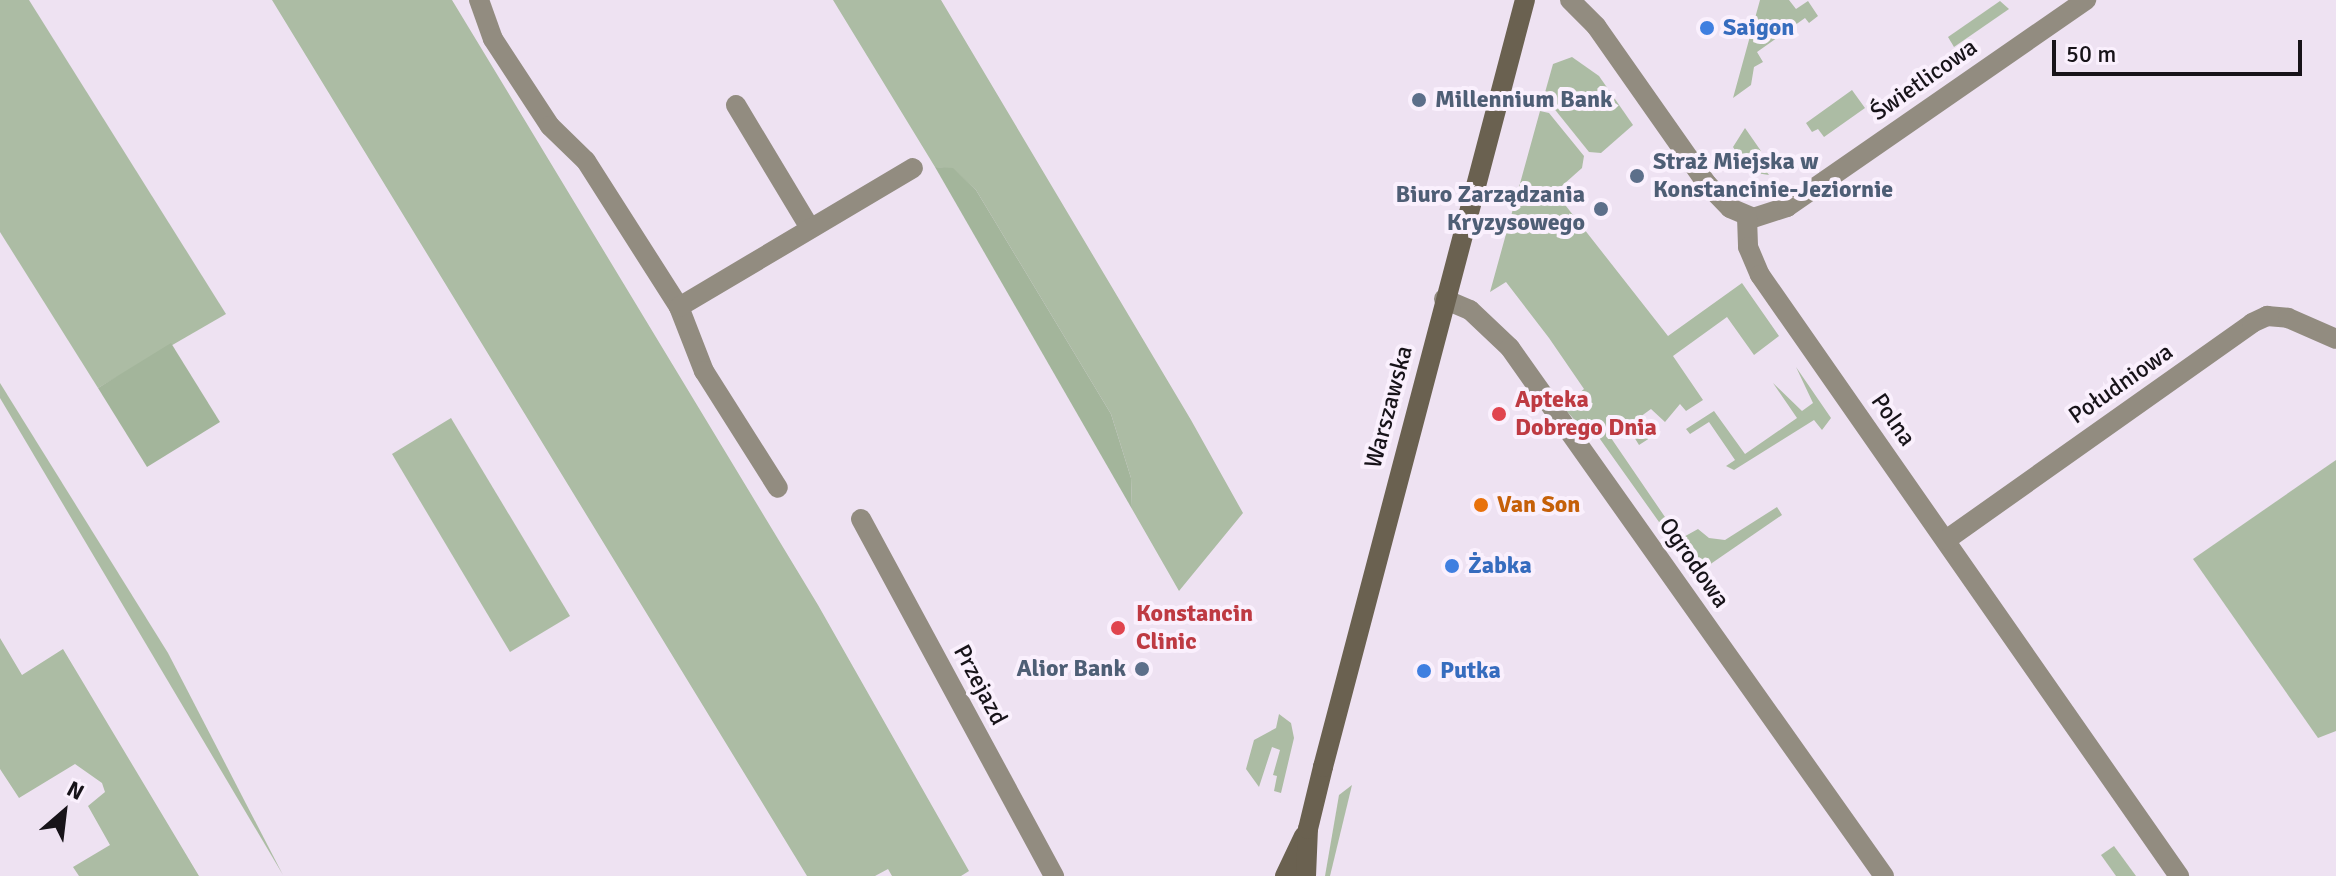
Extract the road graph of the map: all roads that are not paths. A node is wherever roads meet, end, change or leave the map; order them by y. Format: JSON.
{"nodes":[{"id":1,"x":479,"y":0,"type":"edge"},
{"id":2,"x":1525,"y":0,"type":"edge"},
{"id":3,"x":1570,"y":0,"type":"edge"},
{"id":4,"x":2086,"y":0,"type":"edge"},
{"id":5,"x":736,"y":105,"type":"dead end"},
{"id":6,"x":913,"y":168,"type":"dead end"},
{"id":7,"x":1747,"y":217,"type":"junction"},
{"id":8,"x":810,"y":228,"type":"junction"},
{"id":9,"x":1444,"y":299,"type":"junction"},
{"id":10,"x":679,"y":307,"type":"junction"},
{"id":11,"x":2336,"y":339,"type":"edge"},
{"id":12,"x":778,"y":488,"type":"dead end"},
{"id":13,"x":861,"y":519,"type":"dead end"},
{"id":14,"x":1946,"y":540,"type":"junction"},
{"id":15,"x":1308,"y":829,"type":"junction"},
{"id":16,"x":1054,"y":876,"type":"edge"},
{"id":17,"x":1285,"y":876,"type":"edge"},
{"id":18,"x":1306,"y":876,"type":"edge"},
{"id":19,"x":1884,"y":876,"type":"edge"},
{"id":20,"x":2179,"y":876,"type":"edge"}],
"edges":[{"from":1,"to":10,"type":"street"},
{"from":2,"to":9,"type":"main road","name":"Warszawska"},
{"from":3,"to":7,"type":"street"},
{"from":4,"to":7,"type":"street","name":"Świetlicowa"},
{"from":5,"to":8,"type":"street"},
{"from":6,"to":8,"type":"street"},
{"from":7,"to":14,"type":"street","name":"Polna"},
{"from":8,"to":10,"type":"street"},
{"from":9,"to":15,"type":"main road","name":"Warszawska"},
{"from":9,"to":19,"type":"street","name":"Ogrodowa"},
{"from":10,"to":12,"type":"street"},
{"from":11,"to":14,"type":"street","name":"Południowa"},
{"from":13,"to":16,"type":"street","name":"Przejazd"},
{"from":14,"to":20,"type":"street","name":"Polna"},
{"from":15,"to":17,"type":"main road","name":"Warszawska"},
{"from":15,"to":18,"type":"main road","name":"Warszawska"}]}
